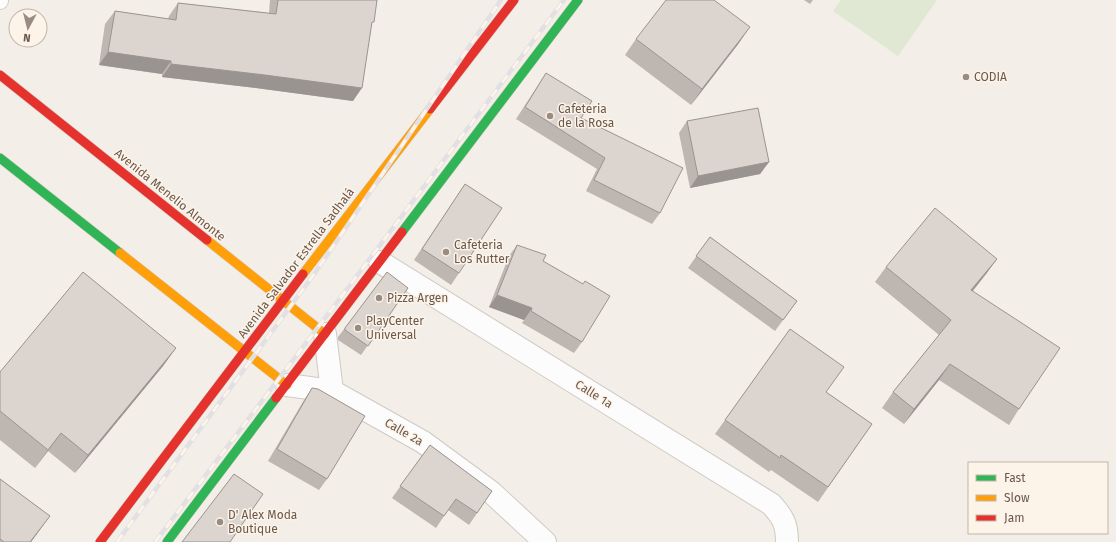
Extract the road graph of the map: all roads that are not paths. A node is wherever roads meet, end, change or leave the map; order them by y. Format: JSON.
{"nodes":[{"id":1,"x":514,"y":0,"type":"edge"},
{"id":2,"x":578,"y":0,"type":"edge"},
{"id":3,"x":0,"y":75,"type":"edge"},
{"id":4,"x":0,"y":158,"type":"edge"},
{"id":5,"x":380,"y":262,"type":"junction"},
{"id":6,"x":283,"y":300,"type":"junction"},
{"id":7,"x":325,"y":334,"type":"junction"},
{"id":8,"x":245,"y":350,"type":"junction"},
{"id":9,"x":287,"y":385,"type":"junction"},
{"id":10,"x":332,"y":391,"type":"junction"},
{"id":11,"x":100,"y":542,"type":"edge"},
{"id":12,"x":167,"y":542,"type":"edge"},
{"id":13,"x":545,"y":542,"type":"edge"},
{"id":14,"x":787,"y":542,"type":"edge"}],
"edges":[{"from":1,"to":6,"type":"main road","name":"Avenida Salvador Estrella Sadhalá"},
{"from":2,"to":5,"type":"main road"},
{"from":3,"to":6,"type":"main road","name":"Avenida Menelio Almonte"},
{"from":4,"to":8,"type":"main road"},
{"from":5,"to":7,"type":"main road"},
{"from":5,"to":14,"type":"street","name":"Calle 1a"},
{"from":6,"to":7,"type":"main road","name":"Avenida Menelio Almonte"},
{"from":6,"to":8,"type":"main road","name":"Avenida Salvador Estrella Sadhalá"},
{"from":7,"to":9,"type":"main road"},
{"from":7,"to":10,"type":"street"},
{"from":8,"to":9,"type":"main road"},
{"from":8,"to":11,"type":"main road","name":"Avenida Salvador Estrella Sadhalá"},
{"from":9,"to":10,"type":"street","name":"Calle 2a"},
{"from":9,"to":12,"type":"main road"},
{"from":10,"to":13,"type":"street","name":"Calle 2a"}]}
